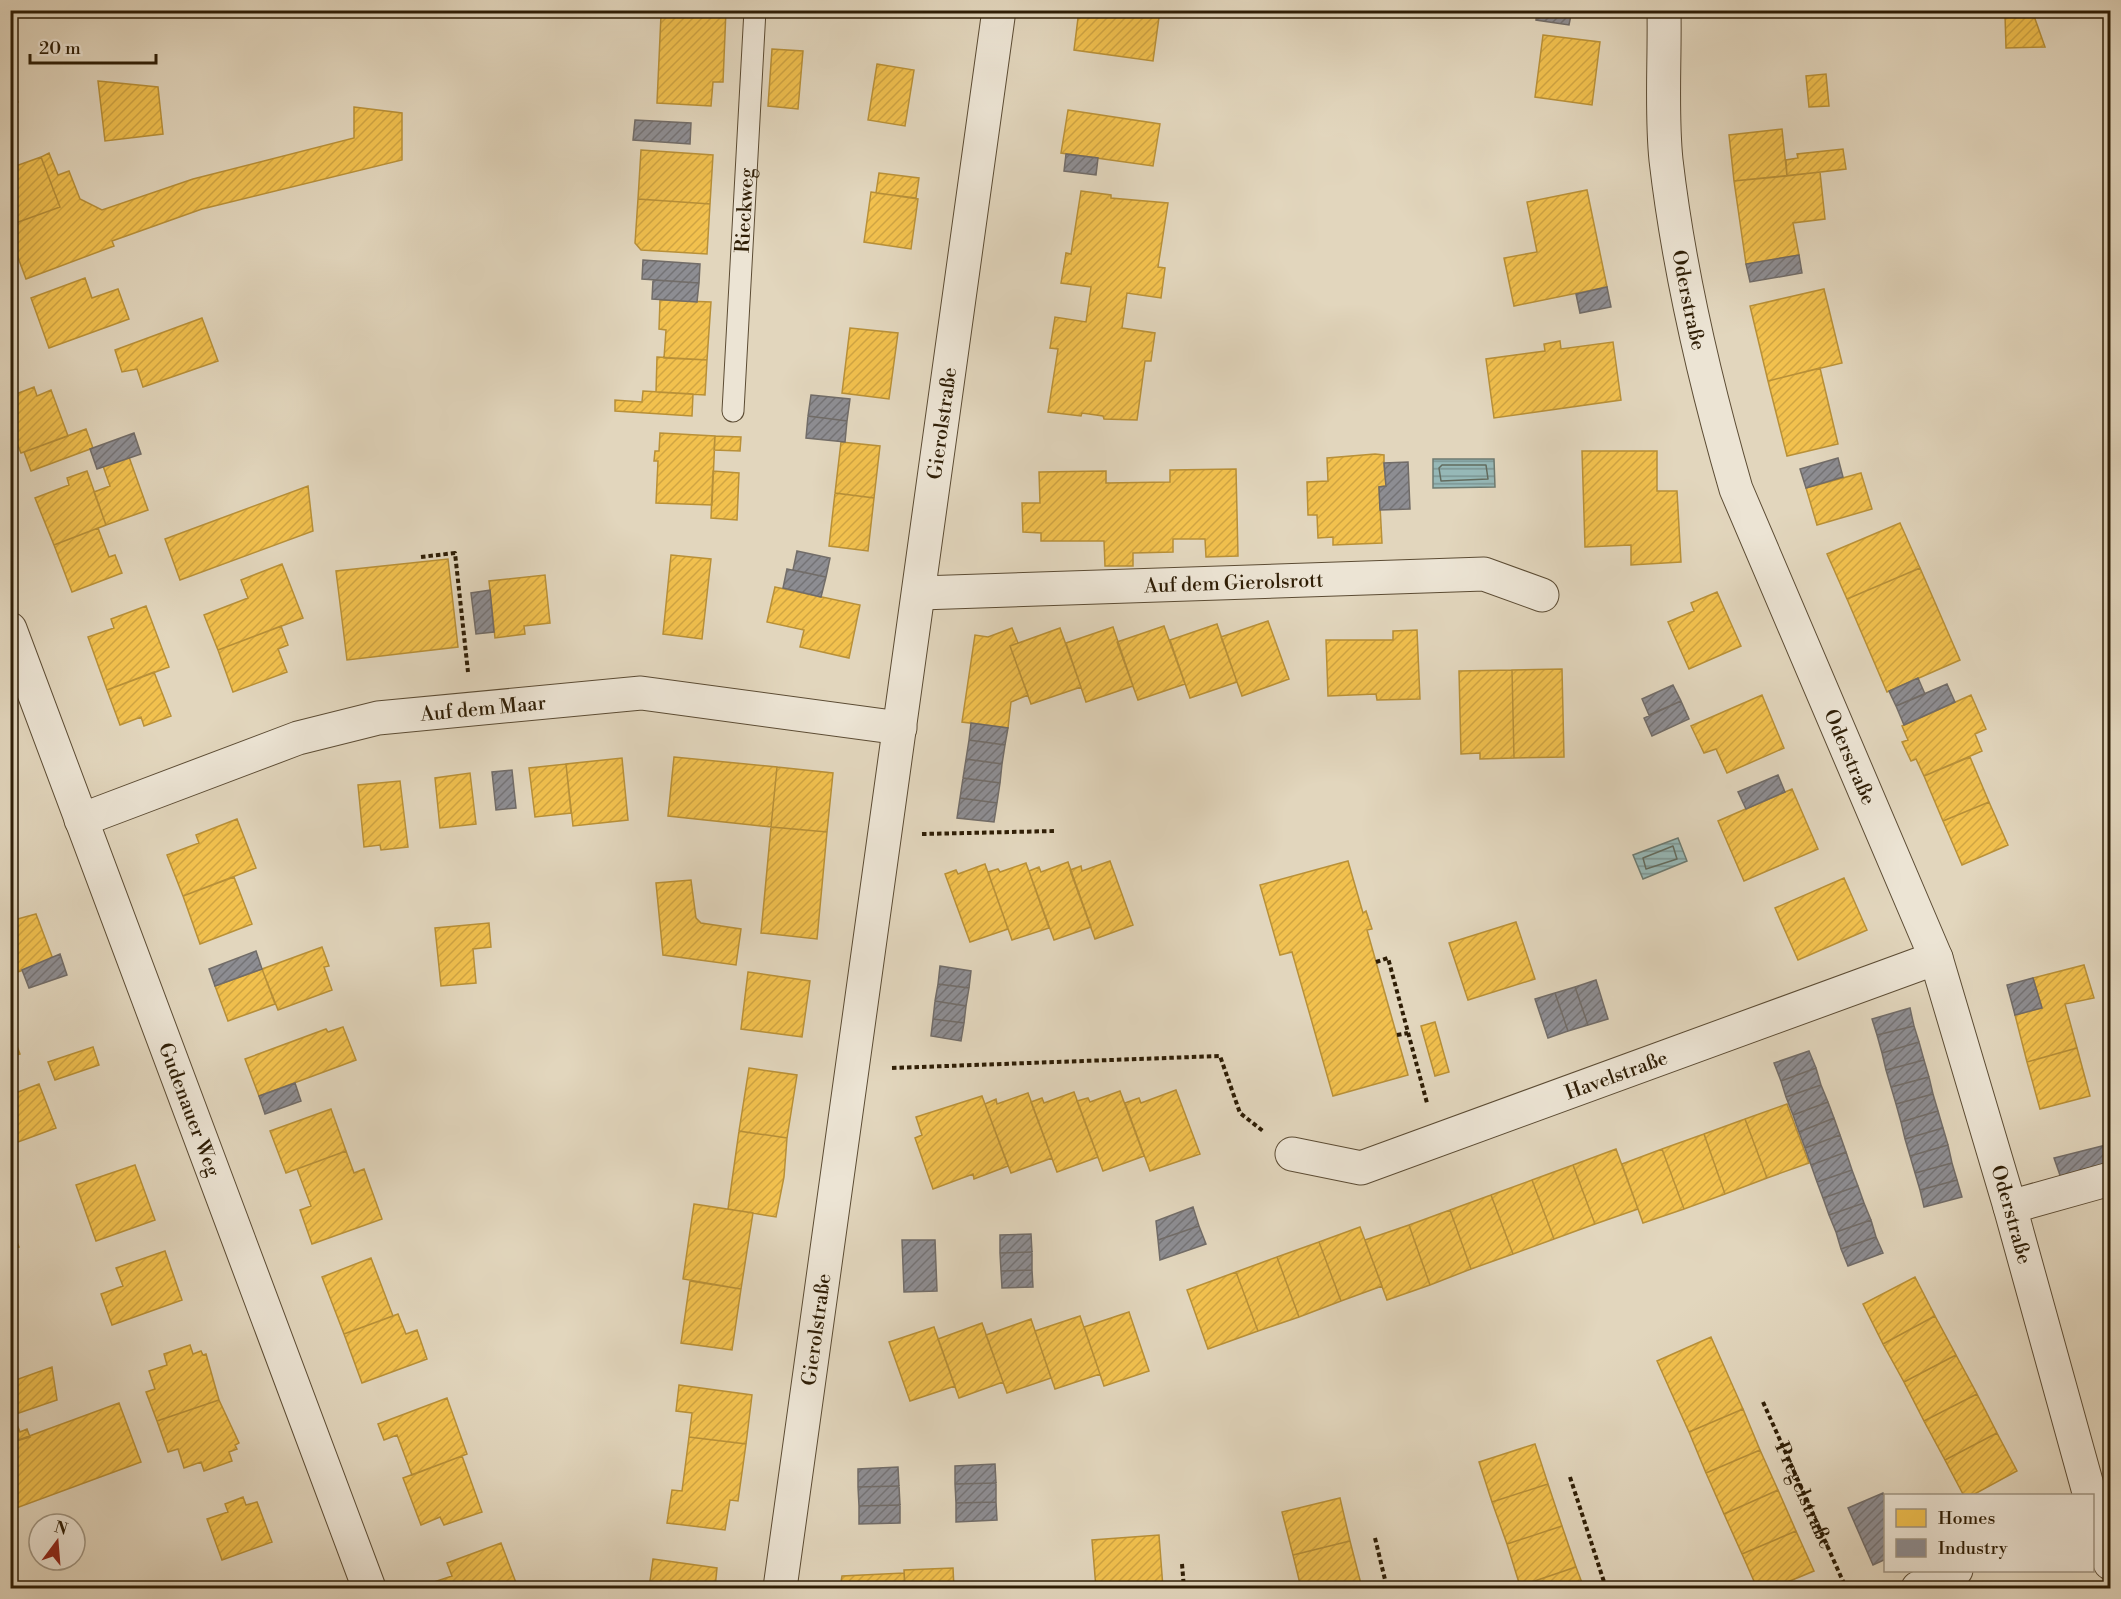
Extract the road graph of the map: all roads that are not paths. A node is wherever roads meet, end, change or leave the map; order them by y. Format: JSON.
{"nodes":[{"id":1,"x":755,"y":10,"type":"edge"},
{"id":2,"x":999,"y":10,"type":"edge"},
{"id":3,"x":1664,"y":10,"type":"edge"},
{"id":4,"x":733,"y":411,"type":"dead end"},
{"id":5,"x":920,"y":592,"type":"junction"},
{"id":6,"x":1542,"y":596,"type":"dead end"},
{"id":7,"x":10,"y":629,"type":"edge"},
{"id":8,"x":900,"y":728,"type":"junction"},
{"id":9,"x":81,"y":820,"type":"junction"},
{"id":10,"x":1936,"y":958,"type":"junction"},
{"id":11,"x":1292,"y":1154,"type":"road end"},
{"id":12,"x":2110,"y":1179,"type":"edge"},
{"id":13,"x":2010,"y":1207,"type":"junction"},
{"id":14,"x":2089,"y":1494,"type":"edge"},
{"id":15,"x":2094,"y":1511,"type":"edge"},
{"id":16,"x":2110,"y":1563,"type":"edge"},
{"id":17,"x":1952,"y":1572,"type":"edge"},
{"id":18,"x":369,"y":1588,"type":"edge"},
{"id":19,"x":780,"y":1588,"type":"edge"},
{"id":20,"x":1918,"y":1588,"type":"edge"}],
"edges":[{"from":1,"to":4,"type":"lane","name":"Rieckweg"},
{"from":2,"to":5,"type":"street","name":"Gierolstraße"},
{"from":3,"to":10,"type":"street","name":"Oderstraße"},
{"from":5,"to":6,"type":"street","name":"Auf dem Gierolsrott"},
{"from":5,"to":8,"type":"street","name":"Gierolstraße"},
{"from":7,"to":9,"type":"street","name":"Gudenauer Weg"},
{"from":8,"to":9,"type":"street","name":"Auf dem Maar"},
{"from":8,"to":19,"type":"street","name":"Gierolstraße"},
{"from":9,"to":18,"type":"street","name":"Gudenauer Weg"},
{"from":10,"to":11,"type":"street","name":"Havelstraße"},
{"from":10,"to":13,"type":"street","name":"Oderstraße"},
{"from":12,"to":13,"type":"street"},
{"from":13,"to":14,"type":"street","name":"Oderstraße"},
{"from":15,"to":16,"type":"street"},
{"from":17,"to":20,"type":"street"}]}
